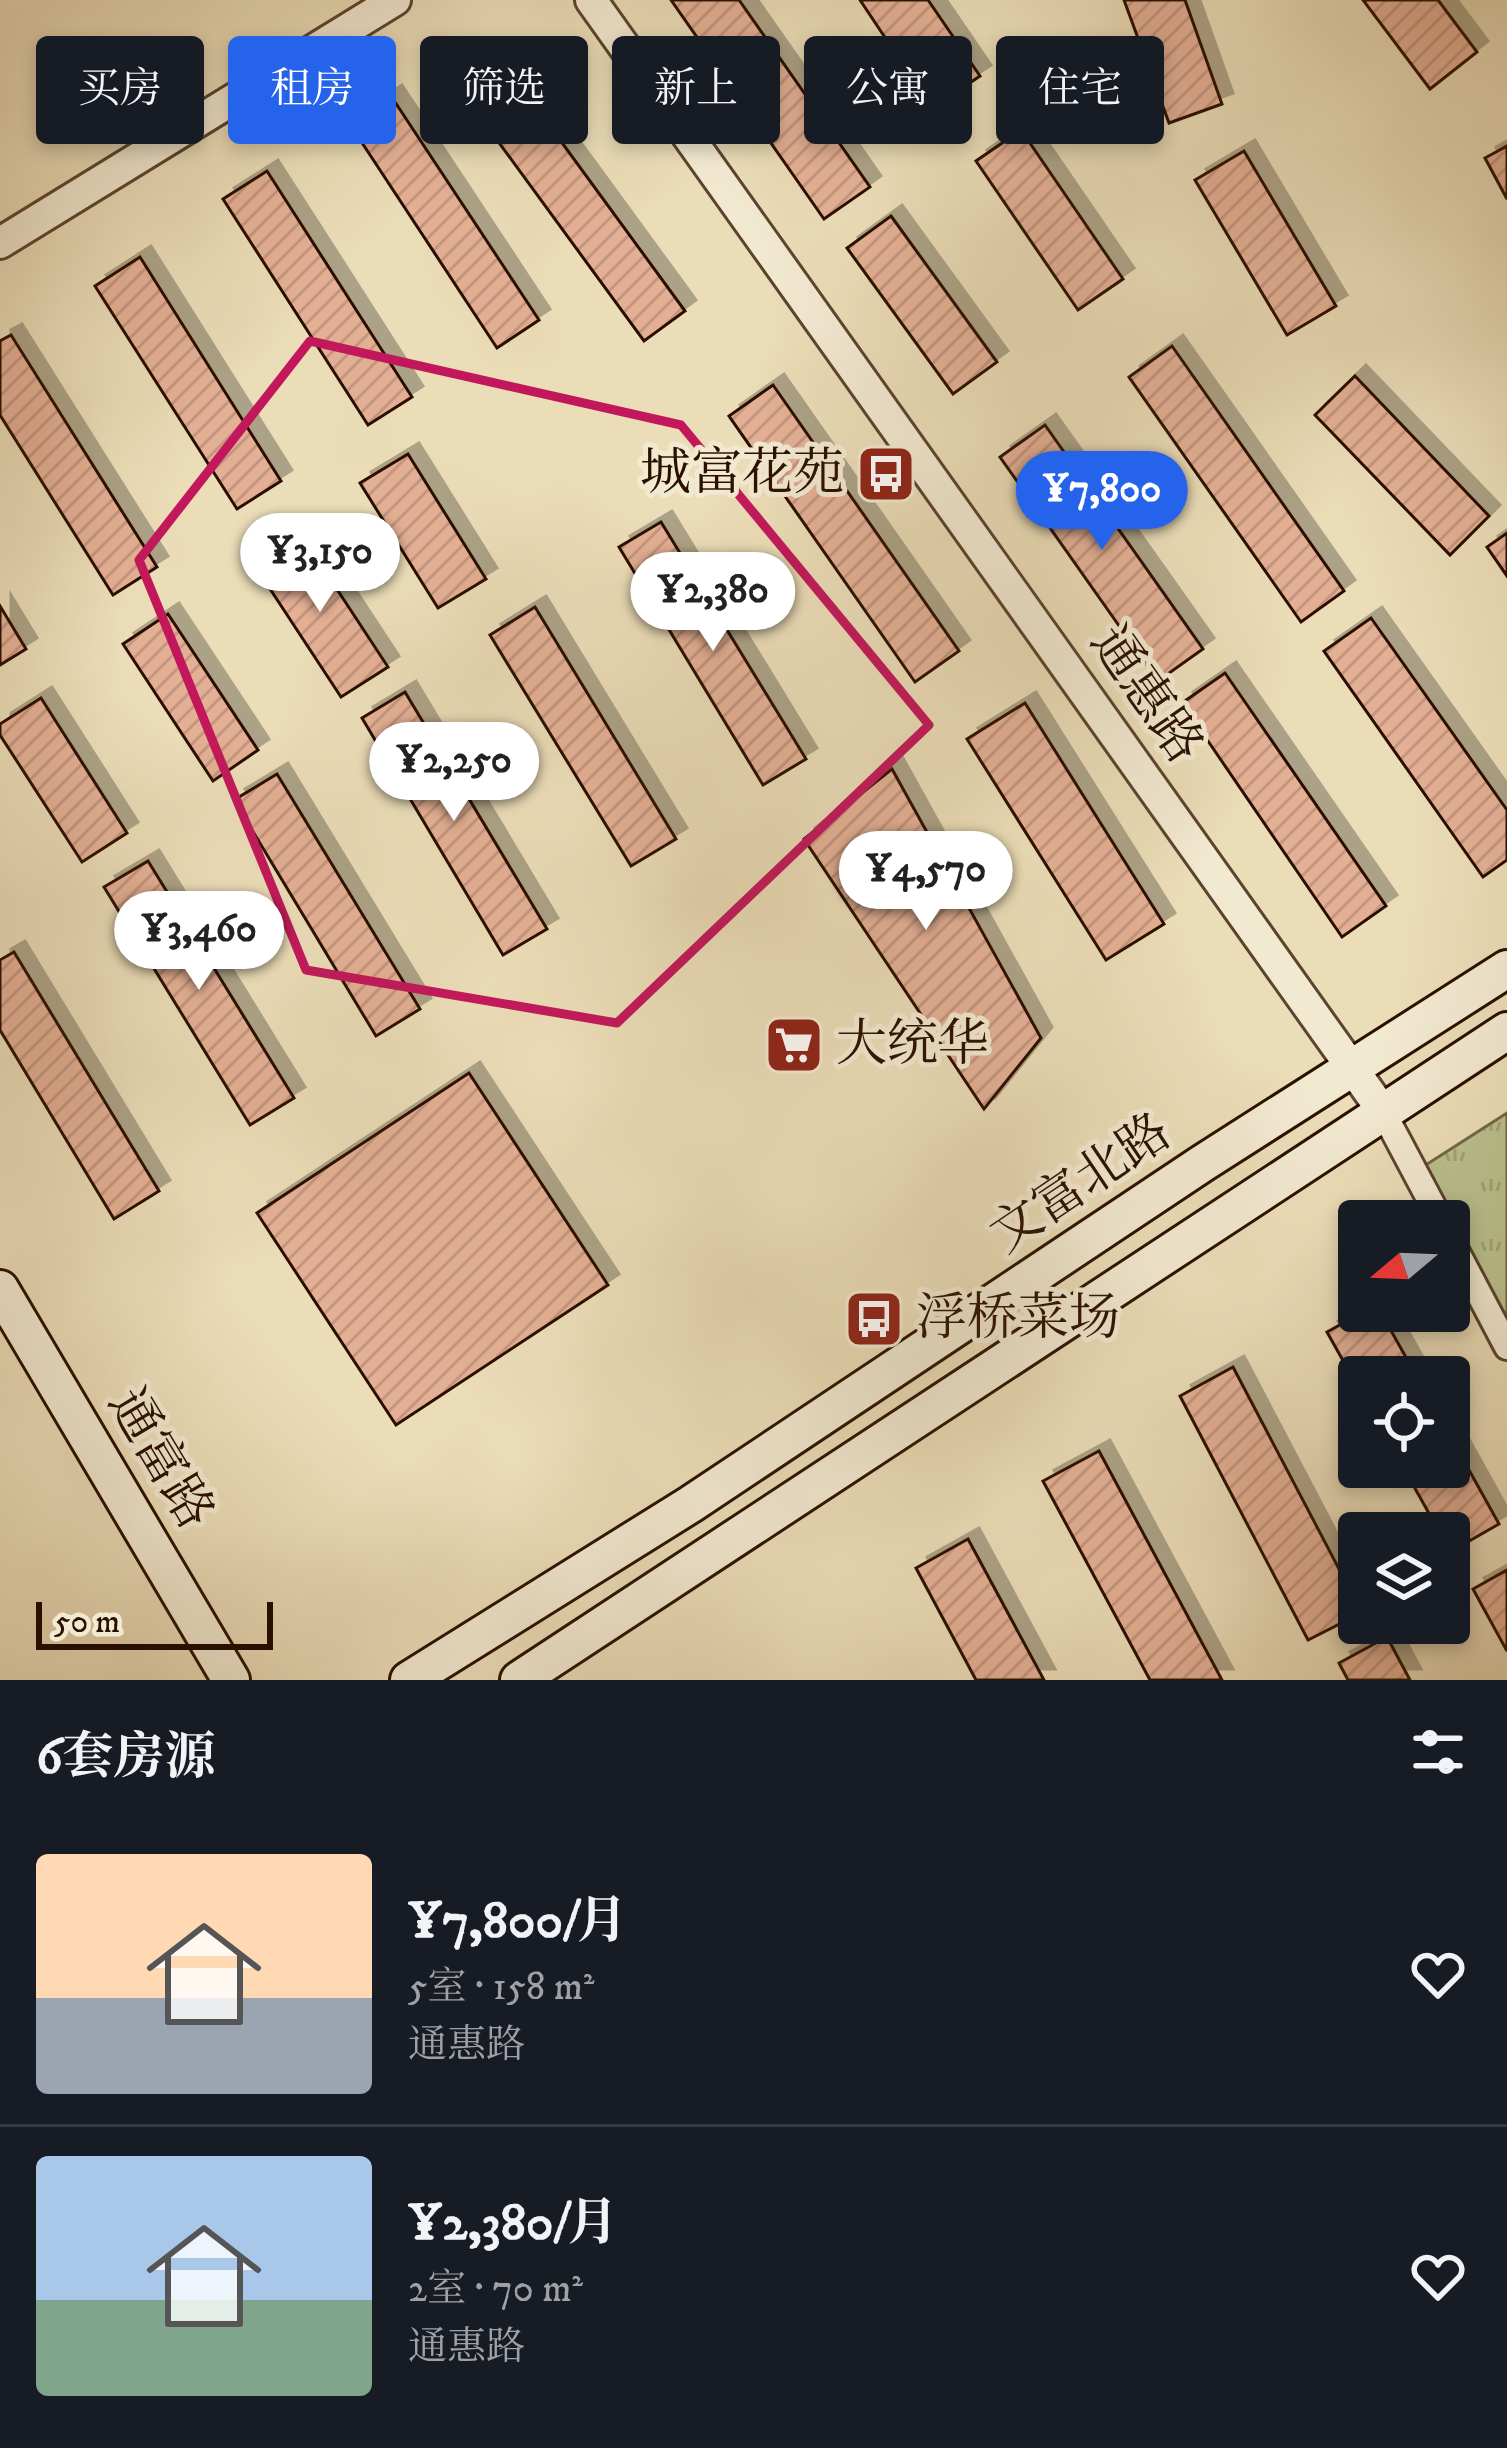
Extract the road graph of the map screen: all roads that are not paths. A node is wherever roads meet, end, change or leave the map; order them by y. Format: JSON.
{"nodes":[{"id":1,"x":395,"y":0,"type":"edge"},
{"id":2,"x":591,"y":0,"type":"edge"},
{"id":3,"x":0,"y":243,"type":"edge"},
{"id":4,"x":1507,"y":969,"type":"edge"},
{"id":5,"x":1507,"y":1031,"type":"edge"},
{"id":6,"x":1352,"y":1067,"type":"junction"},
{"id":7,"x":1382,"y":1110,"type":"junction"},
{"id":8,"x":1430,"y":1200,"type":"edge"},
{"id":9,"x":1470,"y":1277,"type":"edge"},
{"id":10,"x":0,"y":1289,"type":"edge"},
{"id":11,"x":1507,"y":1347,"type":"edge"},
{"id":12,"x":231,"y":1680,"type":"edge"},
{"id":13,"x":409,"y":1680,"type":"edge"},
{"id":14,"x":519,"y":1680,"type":"edge"}],
"edges":[{"from":1,"to":3,"type":"street"},
{"from":2,"to":6,"type":"street","name":"通惠路"},
{"from":4,"to":6,"type":"main road","name":"文富北路"},
{"from":5,"to":7,"type":"main road","name":"文富北路"},
{"from":6,"to":7,"type":"street","name":"通惠路"},
{"from":6,"to":13,"type":"main road","name":"文富北路"},
{"from":7,"to":8,"type":"street","name":"通惠路"},
{"from":7,"to":14,"type":"main road","name":"文富北路"},
{"from":9,"to":11,"type":"street"},
{"from":10,"to":12,"type":"main road","name":"通富路"}]}
